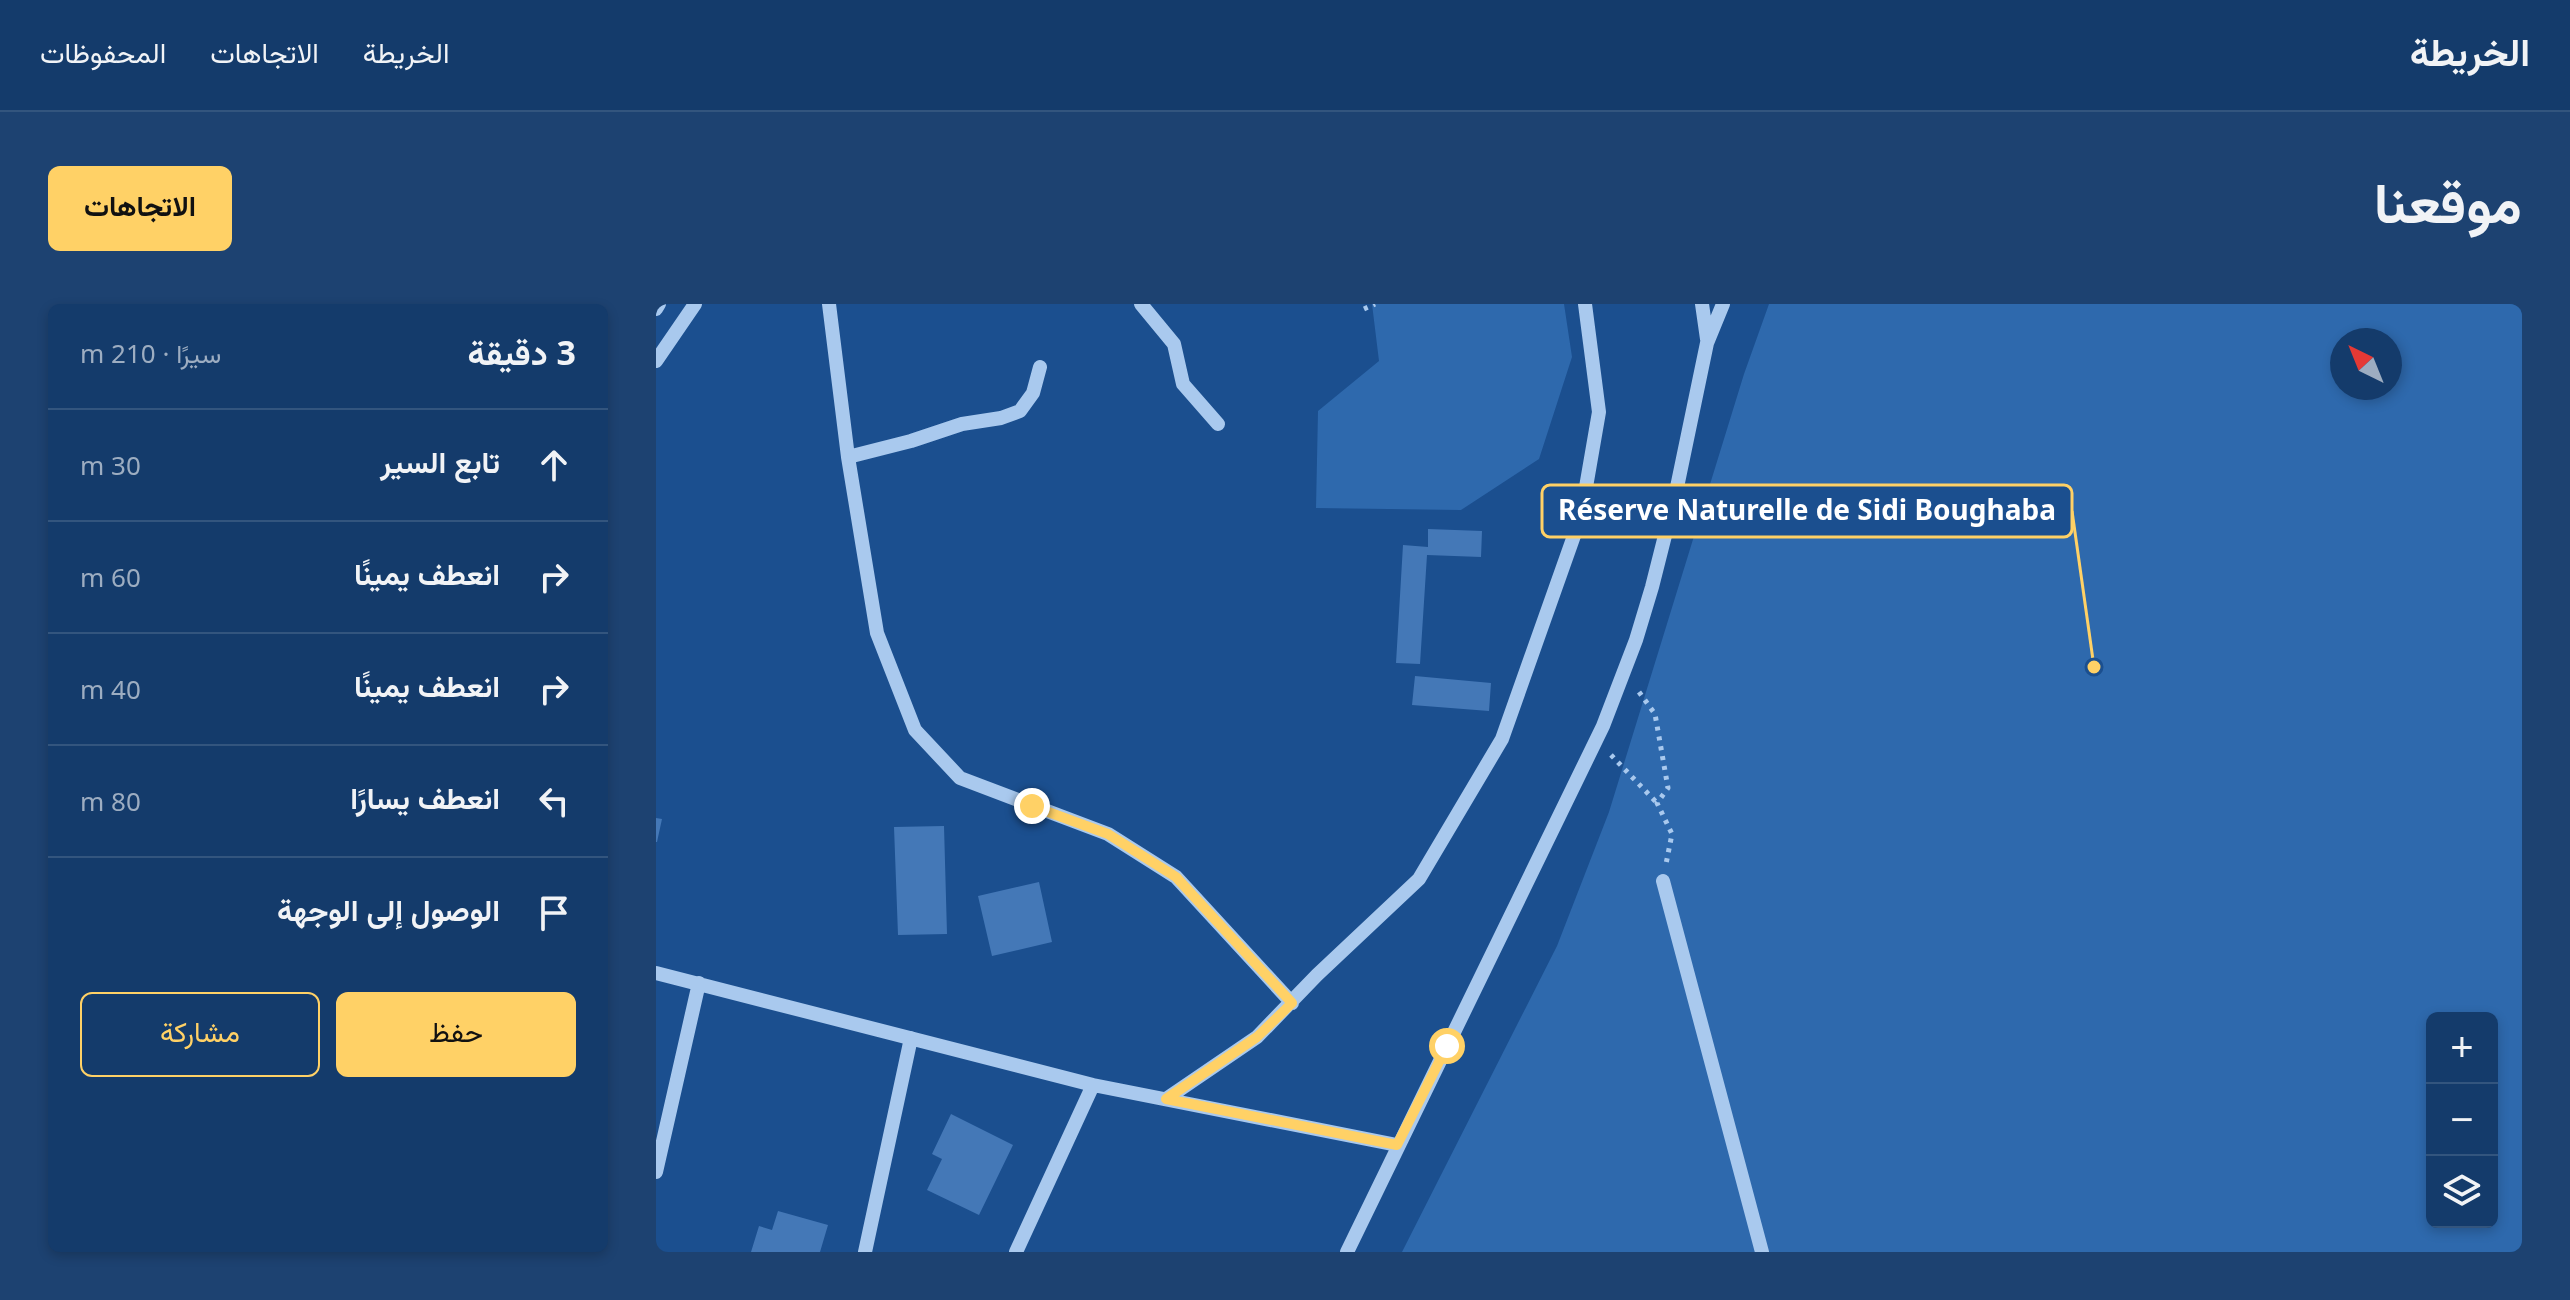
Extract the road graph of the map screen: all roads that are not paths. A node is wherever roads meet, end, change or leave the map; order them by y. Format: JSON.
{"nodes":[{"id":1,"x":695,"y":304,"type":"edge"},
{"id":2,"x":829,"y":304,"type":"edge"},
{"id":3,"x":1141,"y":304,"type":"edge"},
{"id":4,"x":1585,"y":304,"type":"edge"},
{"id":5,"x":1702,"y":304,"type":"edge"},
{"id":6,"x":1723,"y":304,"type":"edge"},
{"id":7,"x":1707,"y":343,"type":"junction"},
{"id":8,"x":656,"y":361,"type":"edge"},
{"id":9,"x":1040,"y":367,"type":"dead end"},
{"id":10,"x":1218,"y":424,"type":"dead end"},
{"id":11,"x":848,"y":457,"type":"junction"},
{"id":12,"x":1663,"y":881,"type":"road end"},
{"id":13,"x":656,"y":973,"type":"edge"},
{"id":14,"x":699,"y":983,"type":"junction"},
{"id":15,"x":1292,"y":1003,"type":"junction"},
{"id":16,"x":911,"y":1038,"type":"junction"},
{"id":17,"x":1093,"y":1085,"type":"junction"},
{"id":18,"x":1166,"y":1099,"type":"junction"},
{"id":19,"x":1397,"y":1145,"type":"junction"},
{"id":20,"x":656,"y":1172,"type":"edge"},
{"id":21,"x":865,"y":1252,"type":"edge"},
{"id":22,"x":1016,"y":1252,"type":"edge"},
{"id":23,"x":1347,"y":1252,"type":"edge"},
{"id":24,"x":1762,"y":1252,"type":"edge"}],
"edges":[{"from":1,"to":8,"type":"street"},
{"from":2,"to":11,"type":"street"},
{"from":3,"to":10,"type":"street"},
{"from":4,"to":15,"type":"street"},
{"from":5,"to":7,"type":"street"},
{"from":6,"to":7,"type":"street"},
{"from":7,"to":19,"type":"street"},
{"from":9,"to":11,"type":"street"},
{"from":11,"to":15,"type":"street"},
{"from":12,"to":24,"type":"street"},
{"from":13,"to":14,"type":"street"},
{"from":14,"to":16,"type":"street"},
{"from":14,"to":20,"type":"street"},
{"from":15,"to":18,"type":"street"},
{"from":16,"to":17,"type":"street"},
{"from":16,"to":21,"type":"street"},
{"from":17,"to":18,"type":"street"},
{"from":17,"to":22,"type":"street"},
{"from":18,"to":19,"type":"street"},
{"from":19,"to":23,"type":"street"}]}
